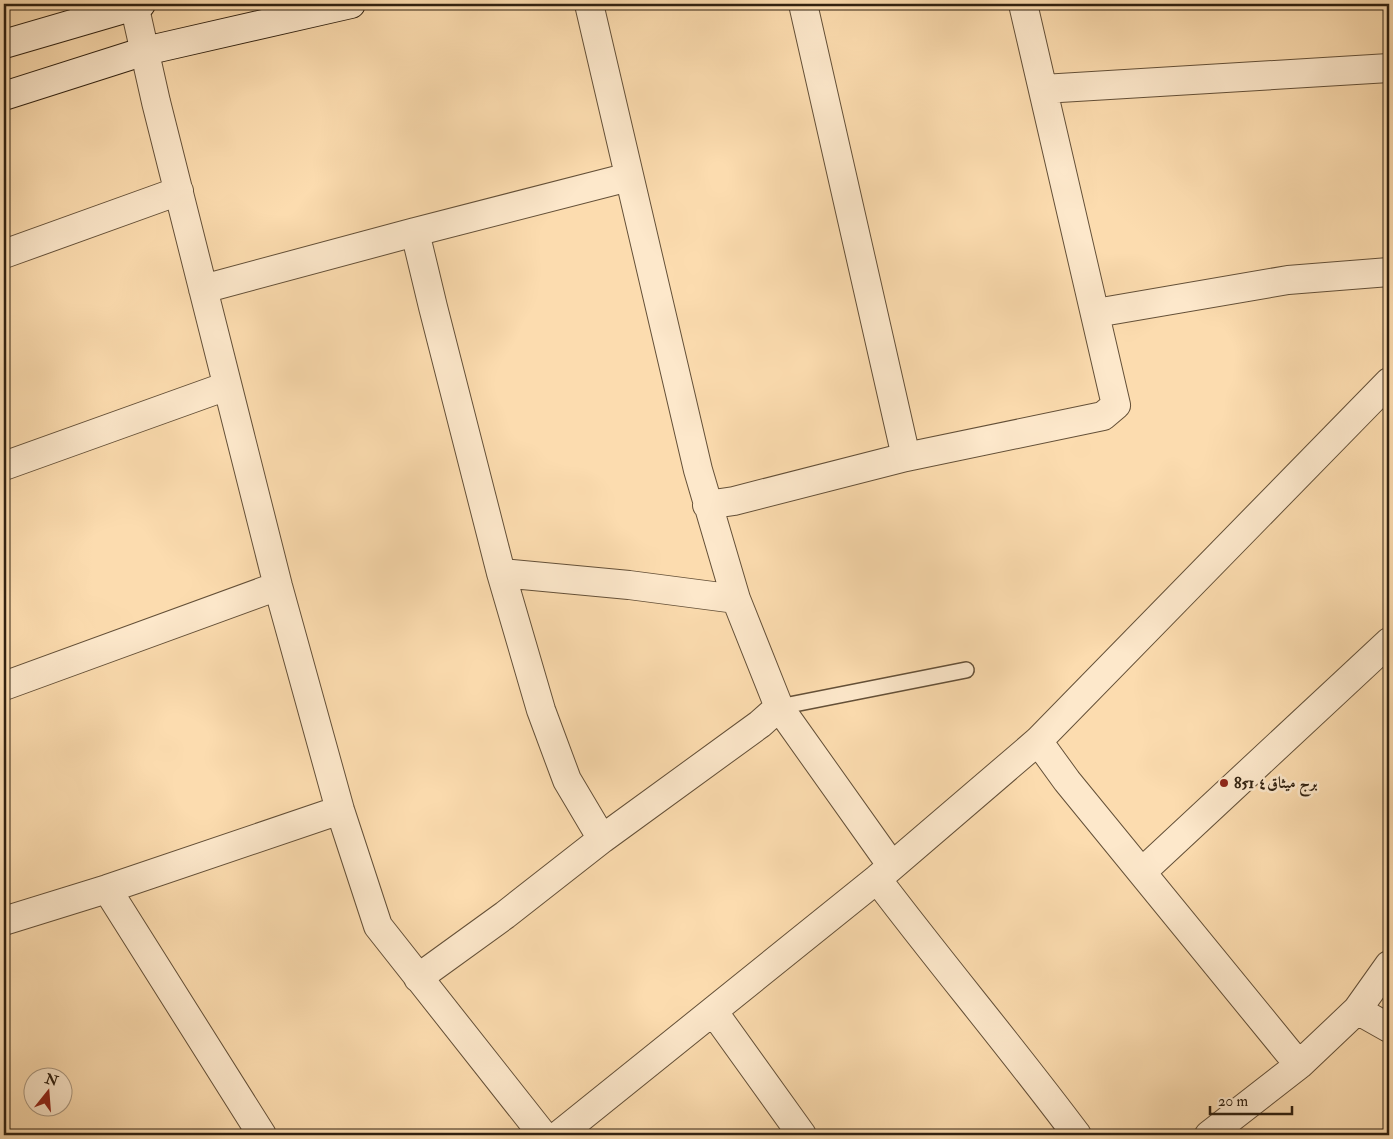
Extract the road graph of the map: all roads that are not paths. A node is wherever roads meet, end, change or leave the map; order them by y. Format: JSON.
{"nodes":[{"id":1,"x":136,"y":4,"type":"edge"},
{"id":2,"x":351,"y":4,"type":"edge"},
{"id":3,"x":589,"y":4,"type":"edge"},
{"id":4,"x":803,"y":4,"type":"edge"},
{"id":5,"x":1023,"y":4,"type":"edge"},
{"id":6,"x":4,"y":44,"type":"edge"},
{"id":7,"x":145,"y":51,"type":"junction"},
{"id":8,"x":1389,"y":68,"type":"edge"},
{"id":9,"x":1043,"y":89,"type":"junction"},
{"id":10,"x":4,"y":96,"type":"edge"},
{"id":11,"x":629,"y":177,"type":"junction"},
{"id":12,"x":179,"y":191,"type":"junction"},
{"id":13,"x":416,"y":232,"type":"junction"},
{"id":14,"x":4,"y":254,"type":"edge"},
{"id":15,"x":1389,"y":272,"type":"edge"},
{"id":16,"x":203,"y":289,"type":"junction"},
{"id":17,"x":1096,"y":313,"type":"junction"},
{"id":18,"x":1389,"y":382,"type":"edge"},
{"id":19,"x":227,"y":386,"type":"junction"},
{"id":20,"x":906,"y":457,"type":"junction"},
{"id":21,"x":4,"y":466,"type":"edge"},
{"id":22,"x":707,"y":505,"type":"junction"},
{"id":23,"x":501,"y":573,"type":"junction"},
{"id":24,"x":278,"y":586,"type":"junction"},
{"id":25,"x":736,"y":599,"type":"junction"},
{"id":26,"x":1389,"y":642,"type":"edge"},
{"id":27,"x":966,"y":670,"type":"dead end"},
{"id":28,"x":4,"y":686,"type":"edge"},
{"id":29,"x":779,"y":707,"type":"junction"},
{"id":30,"x":1038,"y":740,"type":"junction"},
{"id":31,"x":340,"y":810,"type":"junction"},
{"id":32,"x":602,"y":839,"type":"junction"},
{"id":33,"x":885,"y":872,"type":"junction"},
{"id":34,"x":1142,"y":872,"type":"junction"},
{"id":35,"x":107,"y":889,"type":"junction"},
{"id":36,"x":4,"y":921,"type":"edge"},
{"id":37,"x":1389,"y":965,"type":"edge"},
{"id":38,"x":418,"y":978,"type":"junction"},
{"id":39,"x":1356,"y":1010,"type":"junction"},
{"id":40,"x":713,"y":1011,"type":"junction"},
{"id":41,"x":1389,"y":1028,"type":"edge"},
{"id":42,"x":1299,"y":1065,"type":"junction"},
{"id":43,"x":262,"y":1135,"type":"edge"},
{"id":44,"x":543,"y":1135,"type":"edge"},
{"id":45,"x":559,"y":1135,"type":"edge"},
{"id":46,"x":802,"y":1135,"type":"edge"},
{"id":47,"x":1077,"y":1135,"type":"edge"},
{"id":48,"x":1209,"y":1135,"type":"edge"}],
"edges":[{"from":1,"to":6,"type":"street"},
{"from":1,"to":7,"type":"street"},
{"from":2,"to":7,"type":"street"},
{"from":3,"to":11,"type":"street"},
{"from":4,"to":20,"type":"street"},
{"from":5,"to":9,"type":"street"},
{"from":7,"to":10,"type":"street"},
{"from":7,"to":12,"type":"street"},
{"from":8,"to":9,"type":"street"},
{"from":9,"to":17,"type":"street"},
{"from":11,"to":13,"type":"street"},
{"from":11,"to":22,"type":"street"},
{"from":12,"to":14,"type":"street"},
{"from":12,"to":16,"type":"street"},
{"from":13,"to":16,"type":"street"},
{"from":13,"to":23,"type":"street"},
{"from":15,"to":17,"type":"street"},
{"from":16,"to":19,"type":"street"},
{"from":17,"to":20,"type":"street"},
{"from":18,"to":30,"type":"street"},
{"from":19,"to":21,"type":"street"},
{"from":19,"to":24,"type":"street"},
{"from":20,"to":22,"type":"street"},
{"from":22,"to":25,"type":"street"},
{"from":23,"to":25,"type":"street"},
{"from":23,"to":32,"type":"street"},
{"from":24,"to":28,"type":"street"},
{"from":24,"to":31,"type":"street"},
{"from":25,"to":29,"type":"street"},
{"from":26,"to":34,"type":"street"},
{"from":27,"to":29,"type":"lane"},
{"from":29,"to":32,"type":"street"},
{"from":29,"to":33,"type":"street"},
{"from":30,"to":33,"type":"street"},
{"from":30,"to":34,"type":"street"},
{"from":31,"to":35,"type":"street"},
{"from":31,"to":38,"type":"street"},
{"from":32,"to":38,"type":"street"},
{"from":33,"to":40,"type":"street"},
{"from":33,"to":47,"type":"street"},
{"from":34,"to":42,"type":"street"},
{"from":35,"to":36,"type":"street"},
{"from":35,"to":43,"type":"street"},
{"from":37,"to":39,"type":"street"},
{"from":38,"to":44,"type":"street"},
{"from":39,"to":41,"type":"street"},
{"from":39,"to":42,"type":"street"},
{"from":40,"to":45,"type":"street"},
{"from":40,"to":46,"type":"street"},
{"from":42,"to":48,"type":"street"}]}
